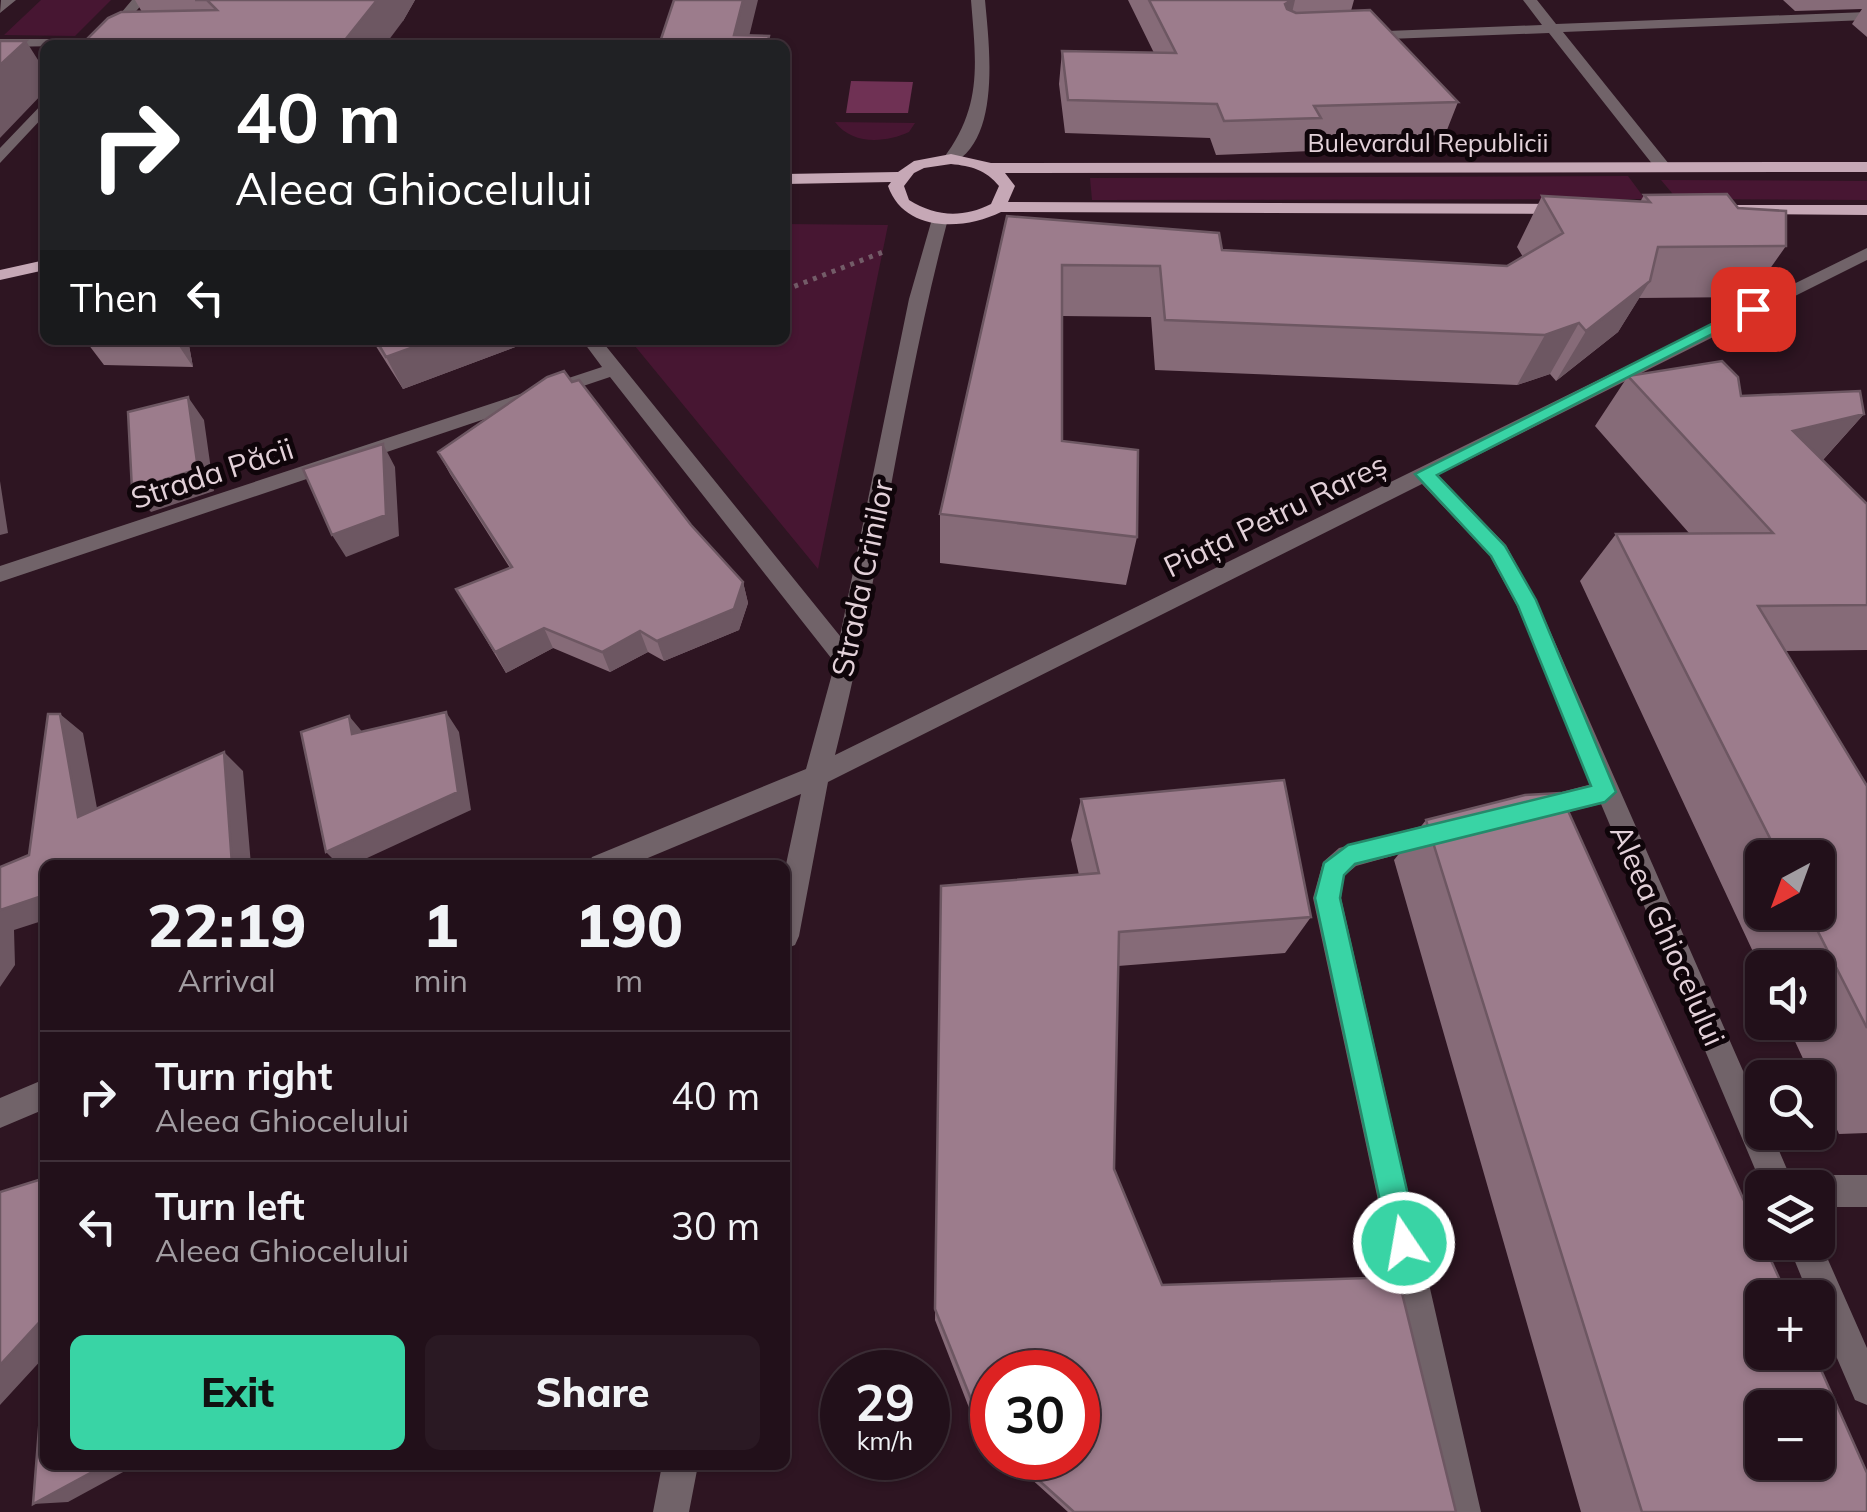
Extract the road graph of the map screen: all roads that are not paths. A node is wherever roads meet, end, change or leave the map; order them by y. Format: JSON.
{"nodes":[{"id":1,"x":10,"y":0,"type":"edge"},
{"id":2,"x":138,"y":0,"type":"edge"},
{"id":3,"x":978,"y":0,"type":"edge"},
{"id":4,"x":1530,"y":0,"type":"edge"},
{"id":5,"x":0,"y":9,"type":"edge"},
{"id":6,"x":1867,"y":16,"type":"edge"},
{"id":7,"x":1554,"y":30,"type":"junction"},
{"id":8,"x":1345,"y":36,"type":"edge"},
{"id":9,"x":103,"y":40,"type":"edge"},
{"id":10,"x":0,"y":43,"type":"edge"},
{"id":11,"x":40,"y":43,"type":"edge"},
{"id":12,"x":40,"y":112,"type":"edge"},
{"id":13,"x":0,"y":158,"type":"edge"},
{"id":14,"x":951,"y":159,"type":"junction"},
{"id":15,"x":1663,"y":167,"type":"junction"},
{"id":16,"x":1867,"y":167,"type":"edge"},
{"id":17,"x":990,"y":168,"type":"junction"},
{"id":18,"x":790,"y":179,"type":"edge"},
{"id":19,"x":898,"y":186,"type":"junction"},
{"id":20,"x":790,"y":196,"type":"edge"},
{"id":21,"x":998,"y":207,"type":"junction"},
{"id":22,"x":1590,"y":209,"type":"edge"},
{"id":23,"x":1717,"y":209,"type":"edge"},
{"id":24,"x":1867,"y":210,"type":"edge"},
{"id":25,"x":940,"y":219,"type":"junction"},
{"id":26,"x":40,"y":251,"type":"edge"},
{"id":27,"x":1867,"y":254,"type":"edge"},
{"id":28,"x":0,"y":260,"type":"edge"},
{"id":29,"x":40,"y":266,"type":"edge"},
{"id":30,"x":0,"y":275,"type":"edge"},
{"id":31,"x":594,"y":345,"type":"edge"},
{"id":32,"x":612,"y":370,"type":"junction"},
{"id":33,"x":1425,"y":474,"type":"junction"},
{"id":34,"x":0,"y":574,"type":"edge"},
{"id":35,"x":847,"y":662,"type":"junction"},
{"id":36,"x":817,"y":776,"type":"junction"},
{"id":37,"x":1605,"y":792,"type":"junction"},
{"id":38,"x":612,"y":860,"type":"edge"},
{"id":39,"x":790,"y":911,"type":"edge"},
{"id":40,"x":40,"y":1096,"type":"edge"},
{"id":41,"x":0,"y":1113,"type":"edge"},
{"id":42,"x":1771,"y":1170,"type":"edge"},
{"id":43,"x":1867,"y":1191,"type":"edge"},
{"id":44,"x":1835,"y":1192,"type":"edge"},
{"id":45,"x":1811,"y":1260,"type":"edge"},
{"id":46,"x":1867,"y":1388,"type":"edge"},
{"id":47,"x":679,"y":1470,"type":"edge"},
{"id":48,"x":670,"y":1512,"type":"edge"},
{"id":49,"x":1463,"y":1512,"type":"edge"}],
"edges":[{"from":1,"to":5,"type":"street"},
{"from":2,"to":9,"type":"street"},
{"from":3,"to":14,"type":"street"},
{"from":4,"to":7,"type":"street"},
{"from":6,"to":7,"type":"street"},
{"from":7,"to":8,"type":"street"},
{"from":7,"to":15,"type":"street"},
{"from":10,"to":11,"type":"street"},
{"from":12,"to":13,"type":"street"},
{"from":14,"to":17,"type":"main road"},
{"from":14,"to":19,"type":"main road"},
{"from":15,"to":16,"type":"main road","name":"Bulevardul Republicii"},
{"from":15,"to":17,"type":"main road","name":"Bulevardul Republicii"},
{"from":17,"to":21,"type":"main road"},
{"from":18,"to":19,"type":"main road"},
{"from":19,"to":20,"type":"main road"},
{"from":19,"to":25,"type":"main road"},
{"from":21,"to":22,"type":"main road"},
{"from":21,"to":25,"type":"main road"},
{"from":23,"to":24,"type":"main road"},
{"from":25,"to":35,"type":"street","name":"Strada Crinilor"},
{"from":26,"to":28,"type":"main road"},
{"from":27,"to":33,"type":"street","name":"Piața Petru Rareș"},
{"from":29,"to":30,"type":"main road"},
{"from":31,"to":32,"type":"street"},
{"from":32,"to":34,"type":"street","name":"Strada Păcii"},
{"from":32,"to":35,"type":"street"},
{"from":33,"to":36,"type":"street","name":"Piața Petru Rareș"},
{"from":33,"to":37,"type":"street","name":"Aleea Ghiocelului"},
{"from":35,"to":36,"type":"street","name":"Strada Crinilor"},
{"from":36,"to":38,"type":"street","name":"Piața Petru Rareș"},
{"from":36,"to":39,"type":"street","name":"Strada Crinilor"},
{"from":37,"to":42,"type":"street","name":"Aleea Ghiocelului"},
{"from":37,"to":49,"type":"street","name":"Aleea Ghiocelului"},
{"from":40,"to":41,"type":"street"},
{"from":43,"to":44,"type":"street"},
{"from":45,"to":46,"type":"street"},
{"from":47,"to":48,"type":"street"}]}
